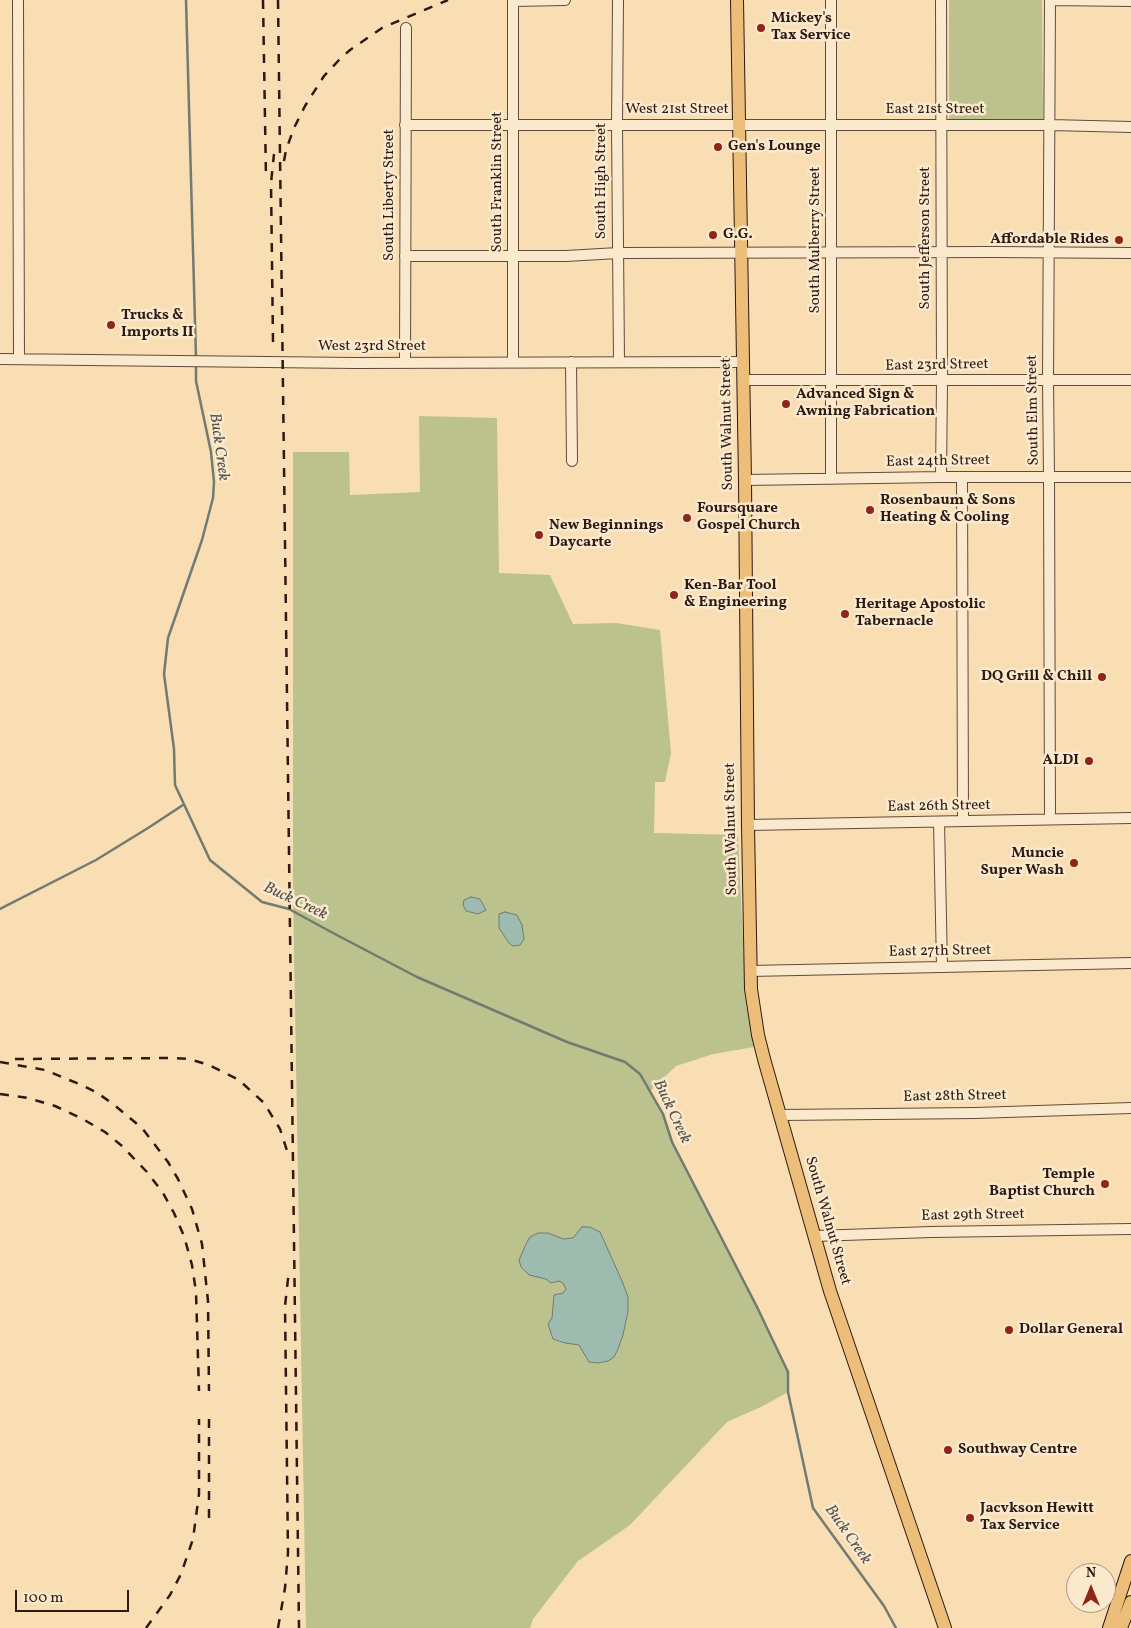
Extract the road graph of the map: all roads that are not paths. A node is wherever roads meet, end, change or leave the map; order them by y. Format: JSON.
{"nodes":[{"id":1,"x":18,"y":0,"type":"edge"},
{"id":2,"x":565,"y":0,"type":"edge"},
{"id":3,"x":618,"y":0,"type":"edge"},
{"id":4,"x":737,"y":0,"type":"edge"},
{"id":5,"x":831,"y":0,"type":"edge"},
{"id":6,"x":941,"y":0,"type":"edge"},
{"id":7,"x":1050,"y":0,"type":"edge"},
{"id":8,"x":1131,"y":1,"type":"edge"},
{"id":9,"x":406,"y":28,"type":"dead end"},
{"id":10,"x":405,"y":124,"type":"junction"},
{"id":11,"x":512,"y":125,"type":"junction"},
{"id":12,"x":617,"y":125,"type":"junction"},
{"id":13,"x":739,"y":125,"type":"junction"},
{"id":14,"x":831,"y":125,"type":"junction"},
{"id":15,"x":1050,"y":125,"type":"junction"},
{"id":16,"x":942,"y":126,"type":"junction"},
{"id":17,"x":1131,"y":127,"type":"edge"},
{"id":18,"x":941,"y":252,"type":"junction"},
{"id":19,"x":618,"y":253,"type":"junction"},
{"id":20,"x":832,"y":253,"type":"junction"},
{"id":21,"x":742,"y":254,"type":"junction"},
{"id":22,"x":1050,"y":254,"type":"junction"},
{"id":23,"x":1131,"y":254,"type":"edge"},
{"id":24,"x":405,"y":256,"type":"junction"},
{"id":25,"x":513,"y":256,"type":"junction"},
{"id":26,"x":0,"y":359,"type":"edge"},
{"id":27,"x":19,"y":359,"type":"junction"},
{"id":28,"x":405,"y":362,"type":"junction"},
{"id":29,"x":513,"y":362,"type":"junction"},
{"id":30,"x":571,"y":362,"type":"junction"},
{"id":31,"x":619,"y":362,"type":"junction"},
{"id":32,"x":743,"y":362,"type":"junction"},
{"id":33,"x":744,"y":380,"type":"junction"},
{"id":34,"x":1048,"y":380,"type":"junction"},
{"id":35,"x":1131,"y":380,"type":"edge"},
{"id":36,"x":831,"y":381,"type":"junction"},
{"id":37,"x":942,"y":381,"type":"junction"},
{"id":38,"x":572,"y":461,"type":"dead end"},
{"id":39,"x":941,"y":476,"type":"junction"},
{"id":40,"x":962,"y":477,"type":"junction"},
{"id":41,"x":1050,"y":477,"type":"junction"},
{"id":42,"x":1131,"y":477,"type":"edge"},
{"id":43,"x":831,"y":479,"type":"junction"},
{"id":44,"x":745,"y":480,"type":"junction"},
{"id":45,"x":1131,"y":818,"type":"edge"},
{"id":46,"x":1050,"y":820,"type":"junction"},
{"id":47,"x":963,"y":821,"type":"junction"},
{"id":48,"x":939,"y":822,"type":"junction"},
{"id":49,"x":748,"y":825,"type":"junction"},
{"id":50,"x":1131,"y":963,"type":"edge"},
{"id":51,"x":942,"y":967,"type":"junction"},
{"id":52,"x":750,"y":971,"type":"junction"},
{"id":53,"x":1131,"y":1108,"type":"edge"},
{"id":54,"x":780,"y":1115,"type":"junction"},
{"id":55,"x":1131,"y":1229,"type":"edge"},
{"id":56,"x":815,"y":1236,"type":"junction"},
{"id":57,"x":1131,"y":1561,"type":"edge"},
{"id":58,"x":1131,"y":1602,"type":"edge"},
{"id":59,"x":945,"y":1628,"type":"edge"},
{"id":60,"x":1109,"y":1628,"type":"edge"},
{"id":61,"x":1121,"y":1628,"type":"edge"}],
"edges":[{"from":1,"to":27,"type":"street"},
{"from":2,"to":11,"type":"street","name":"South Franklin Street"},
{"from":3,"to":12,"type":"street","name":"South High Street"},
{"from":4,"to":13,"type":"main road","name":"South Walnut Street"},
{"from":5,"to":14,"type":"street","name":"South Mulberry Street"},
{"from":6,"to":16,"type":"street","name":"South Jefferson Street"},
{"from":7,"to":8,"type":"street"},
{"from":7,"to":15,"type":"street","name":"South Elm Street"},
{"from":9,"to":10,"type":"street","name":"South Liberty Street"},
{"from":10,"to":11,"type":"street","name":"West 21st Street"},
{"from":10,"to":24,"type":"street","name":"South Liberty Street"},
{"from":11,"to":12,"type":"street","name":"West 21st Street"},
{"from":11,"to":25,"type":"street","name":"South Franklin Street"},
{"from":12,"to":13,"type":"street","name":"West 21st Street"},
{"from":12,"to":19,"type":"street","name":"South High Street"},
{"from":13,"to":14,"type":"street","name":"East 21st Street"},
{"from":13,"to":21,"type":"main road","name":"South Walnut Street"},
{"from":14,"to":16,"type":"street","name":"East 21st Street"},
{"from":14,"to":20,"type":"street","name":"South Mulberry Street"},
{"from":15,"to":16,"type":"street","name":"East 21st Street"},
{"from":15,"to":17,"type":"street","name":"East 21st Street"},
{"from":15,"to":22,"type":"street","name":"South Elm Street"},
{"from":16,"to":18,"type":"street","name":"South Jefferson Street"},
{"from":18,"to":20,"type":"street"},
{"from":18,"to":22,"type":"street"},
{"from":18,"to":37,"type":"street","name":"South Jefferson Street"},
{"from":19,"to":21,"type":"street"},
{"from":19,"to":25,"type":"street"},
{"from":19,"to":31,"type":"street","name":"South High Street"},
{"from":20,"to":21,"type":"street"},
{"from":20,"to":36,"type":"street","name":"South Mulberry Street"},
{"from":21,"to":32,"type":"main road","name":"South Walnut Street"},
{"from":22,"to":23,"type":"street"},
{"from":22,"to":34,"type":"street","name":"South Elm Street"},
{"from":24,"to":25,"type":"street"},
{"from":24,"to":28,"type":"street","name":"South Liberty Street"},
{"from":25,"to":29,"type":"street","name":"South Franklin Street"},
{"from":26,"to":27,"type":"street","name":"West 23rd Street"},
{"from":27,"to":28,"type":"street","name":"West 23rd Street"},
{"from":28,"to":29,"type":"street","name":"West 23rd Street"},
{"from":29,"to":30,"type":"street","name":"West 23rd Street"},
{"from":30,"to":31,"type":"street","name":"West 23rd Street"},
{"from":30,"to":38,"type":"street"},
{"from":31,"to":32,"type":"street","name":"West 23rd Street"},
{"from":32,"to":33,"type":"main road","name":"South Walnut Street"},
{"from":33,"to":36,"type":"street","name":"East 23rd Street"},
{"from":33,"to":44,"type":"main road","name":"South Walnut Street"},
{"from":34,"to":35,"type":"street","name":"East 23rd Street"},
{"from":34,"to":37,"type":"street","name":"East 23rd Street"},
{"from":34,"to":41,"type":"street","name":"South Elm Street"},
{"from":36,"to":37,"type":"street","name":"East 23rd Street"},
{"from":36,"to":43,"type":"street","name":"South Mulberry Street"},
{"from":37,"to":39,"type":"street","name":"South Jefferson Street"},
{"from":39,"to":40,"type":"street","name":"East 24th Street"},
{"from":39,"to":43,"type":"street","name":"East 24th Street"},
{"from":40,"to":41,"type":"street","name":"East 24th Street"},
{"from":40,"to":47,"type":"street"},
{"from":41,"to":42,"type":"street","name":"East 24th Street"},
{"from":41,"to":46,"type":"street","name":"South Elm Street"},
{"from":43,"to":44,"type":"street","name":"East 24th Street"},
{"from":44,"to":49,"type":"main road","name":"South Walnut Street"},
{"from":45,"to":46,"type":"street","name":"East 26th Street"},
{"from":46,"to":47,"type":"street","name":"East 26th Street"},
{"from":47,"to":48,"type":"street","name":"East 26th Street"},
{"from":48,"to":49,"type":"street","name":"East 26th Street"},
{"from":48,"to":51,"type":"street"},
{"from":49,"to":52,"type":"main road","name":"South Walnut Street"},
{"from":50,"to":51,"type":"street","name":"East 27th Street"},
{"from":51,"to":52,"type":"street","name":"East 27th Street"},
{"from":52,"to":54,"type":"main road","name":"South Walnut Street"},
{"from":53,"to":54,"type":"street","name":"East 28th Street"},
{"from":54,"to":56,"type":"main road","name":"South Walnut Street"},
{"from":55,"to":56,"type":"street","name":"East 29th Street"},
{"from":56,"to":59,"type":"main road","name":"South Walnut Street"},
{"from":57,"to":60,"type":"main road"},
{"from":58,"to":61,"type":"main road"}]}
